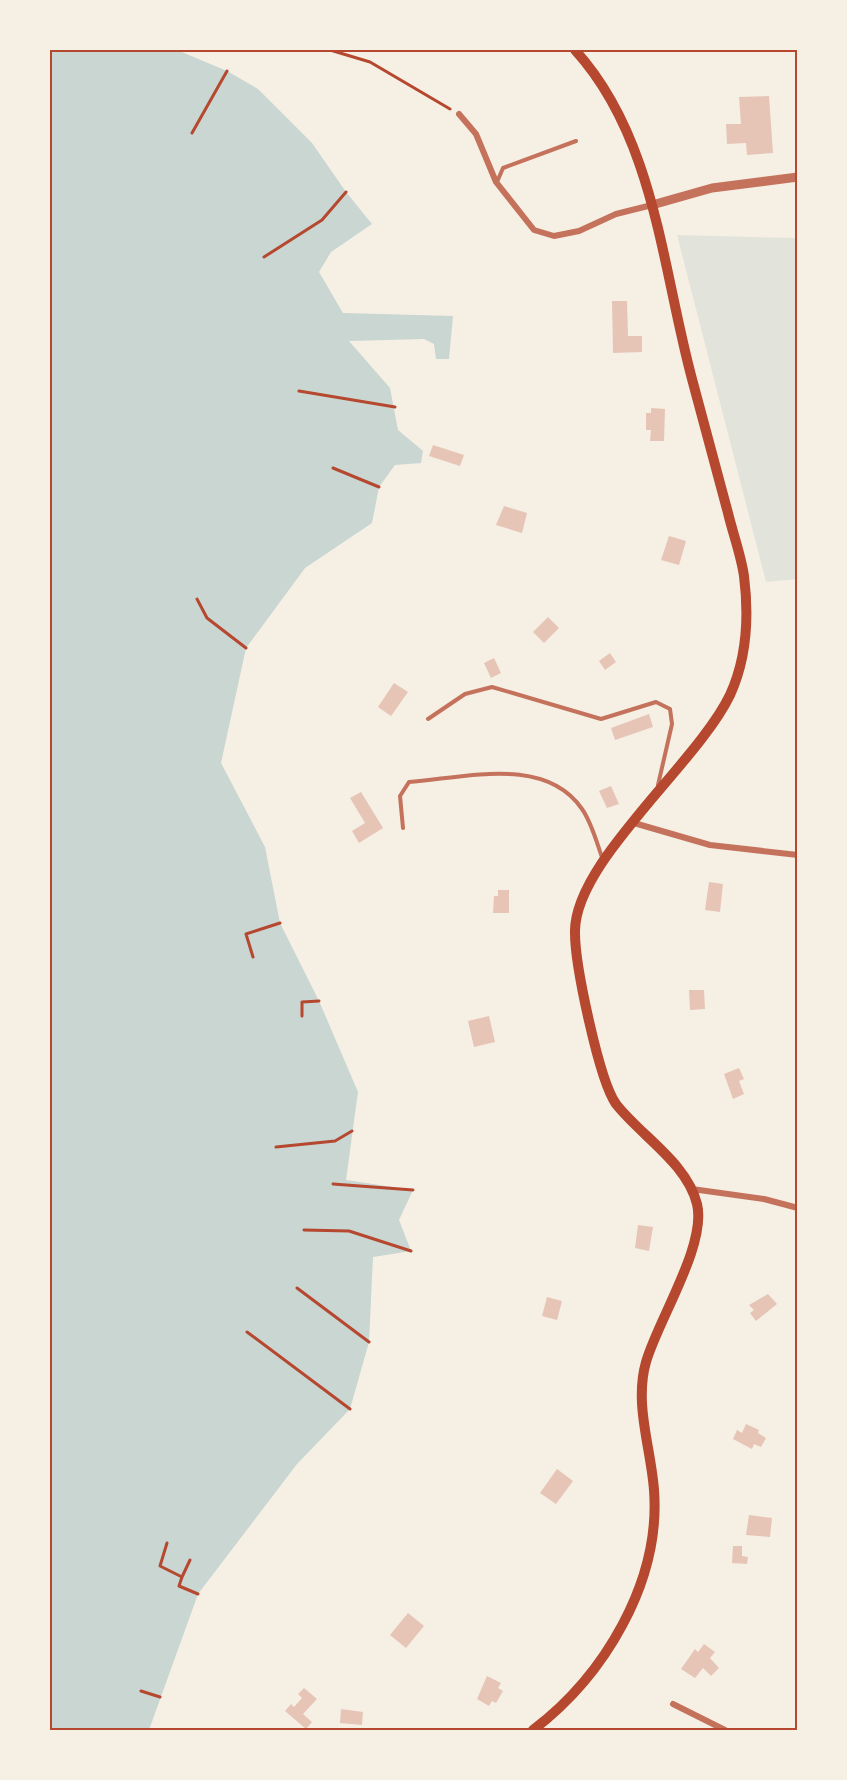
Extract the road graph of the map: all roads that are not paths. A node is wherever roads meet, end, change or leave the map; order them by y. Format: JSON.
{"nodes":[{"id":1,"x":575,"y":50,"type":"edge"},
{"id":2,"x":459,"y":114,"type":"road end"},
{"id":3,"x":576,"y":141,"type":"dead end"},
{"id":4,"x":798,"y":177,"type":"edge"},
{"id":5,"x":496,"y":182,"type":"junction"},
{"id":6,"x":652,"y":205,"type":"junction"},
{"id":7,"x":428,"y":719,"type":"dead end"},
{"id":8,"x":655,"y":798,"type":"junction"},
{"id":9,"x":634,"y":823,"type":"junction"},
{"id":10,"x":403,"y":828,"type":"dead end"},
{"id":11,"x":798,"y":855,"type":"edge"},
{"id":12,"x":603,"y":861,"type":"junction"},
{"id":13,"x":692,"y":1189,"type":"junction"},
{"id":14,"x":798,"y":1208,"type":"edge"},
{"id":15,"x":673,"y":1704,"type":"dead end"},
{"id":16,"x":533,"y":1731,"type":"edge"},
{"id":17,"x":725,"y":1731,"type":"edge"}],
"edges":[{"from":1,"to":6,"type":"main road"},
{"from":2,"to":5,"type":"street"},
{"from":3,"to":5,"type":"lane"},
{"from":4,"to":6,"type":"street"},
{"from":5,"to":6,"type":"street"},
{"from":6,"to":8,"type":"main road"},
{"from":7,"to":8,"type":"lane"},
{"from":8,"to":9,"type":"main road"},
{"from":9,"to":11,"type":"street"},
{"from":9,"to":12,"type":"main road"},
{"from":10,"to":12,"type":"lane"},
{"from":12,"to":13,"type":"main road"},
{"from":13,"to":14,"type":"street"},
{"from":13,"to":16,"type":"main road"},
{"from":15,"to":17,"type":"street"}]}
